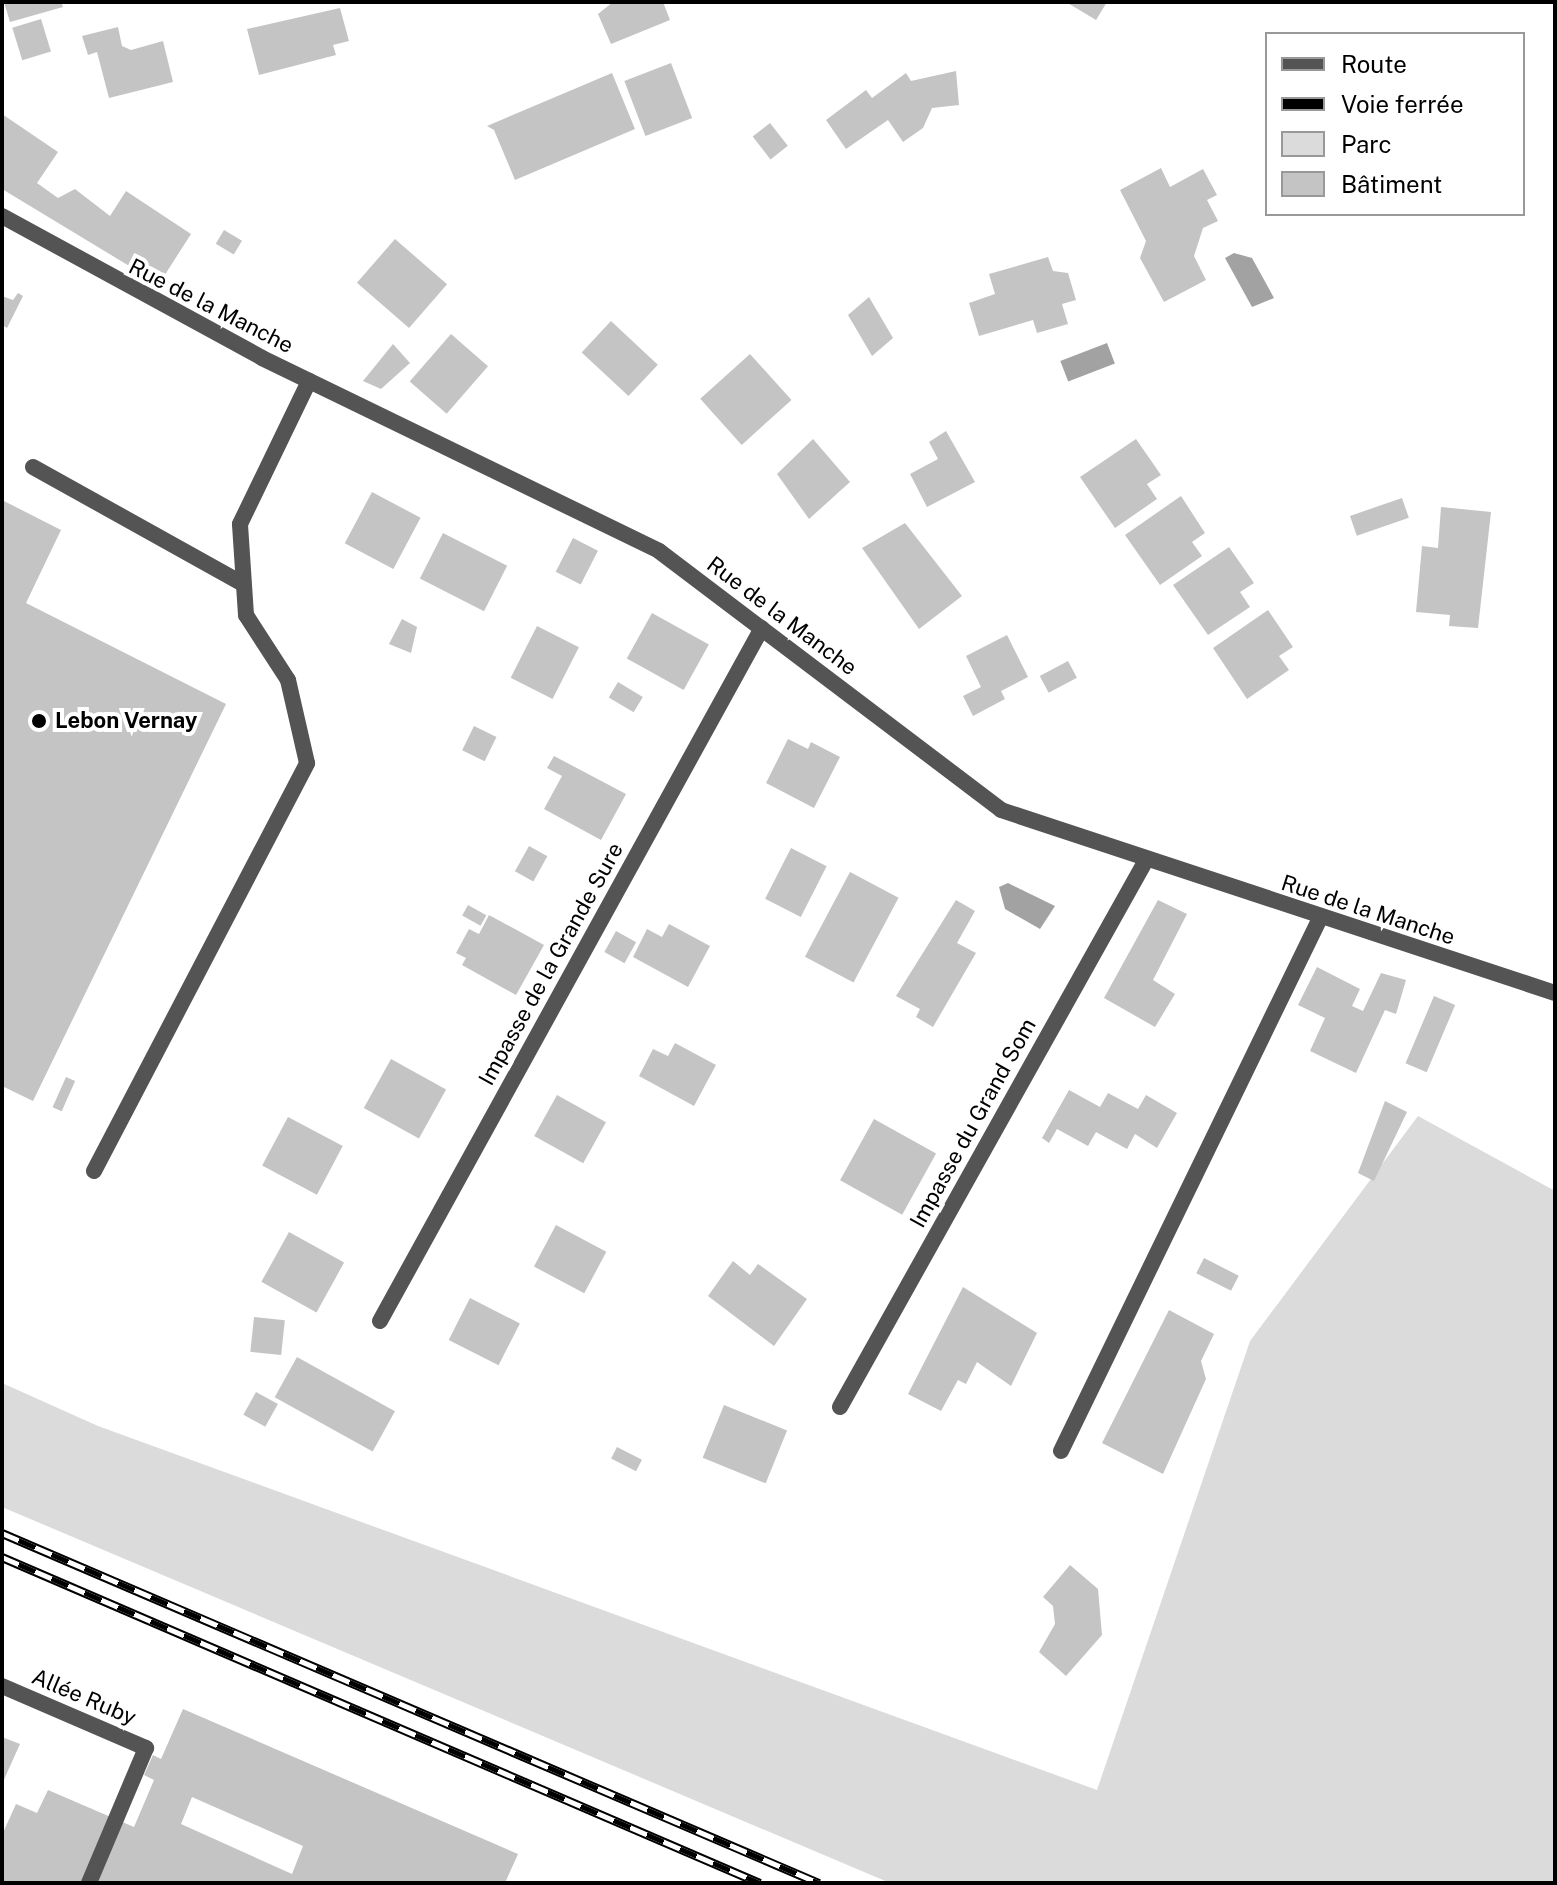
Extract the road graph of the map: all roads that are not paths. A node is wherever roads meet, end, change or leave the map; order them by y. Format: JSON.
{"nodes":[{"id":1,"x":2,"y":216,"type":"edge"},
{"id":2,"x":309,"y":381,"type":"junction"},
{"id":3,"x":33,"y":467,"type":"dead end"},
{"id":4,"x":243,"y":584,"type":"junction"},
{"id":5,"x":762,"y":628,"type":"junction"},
{"id":6,"x":1145,"y":862,"type":"junction"},
{"id":7,"x":1320,"y":918,"type":"junction"},
{"id":8,"x":1555,"y":993,"type":"edge"},
{"id":9,"x":94,"y":1171,"type":"dead end"},
{"id":10,"x":380,"y":1321,"type":"dead end"},
{"id":11,"x":840,"y":1407,"type":"dead end"},
{"id":12,"x":1061,"y":1451,"type":"dead end"},
{"id":13,"x":2,"y":1686,"type":"edge"},
{"id":14,"x":89,"y":1883,"type":"edge"}],
"edges":[{"from":1,"to":2,"type":"street","name":"Rue de la Manche"},
{"from":2,"to":4,"type":"street"},
{"from":2,"to":5,"type":"street","name":"Rue de la Manche"},
{"from":3,"to":4,"type":"street"},
{"from":4,"to":9,"type":"street"},
{"from":5,"to":6,"type":"street","name":"Rue de la Manche"},
{"from":5,"to":10,"type":"street","name":"Impasse de la Grande Sure"},
{"from":6,"to":7,"type":"street","name":"Rue de la Manche"},
{"from":6,"to":11,"type":"street","name":"Impasse du Grand Som"},
{"from":7,"to":8,"type":"street","name":"Rue de la Manche"},
{"from":7,"to":12,"type":"street"},
{"from":13,"to":14,"type":"street","name":"Allée Ruby"}]}
